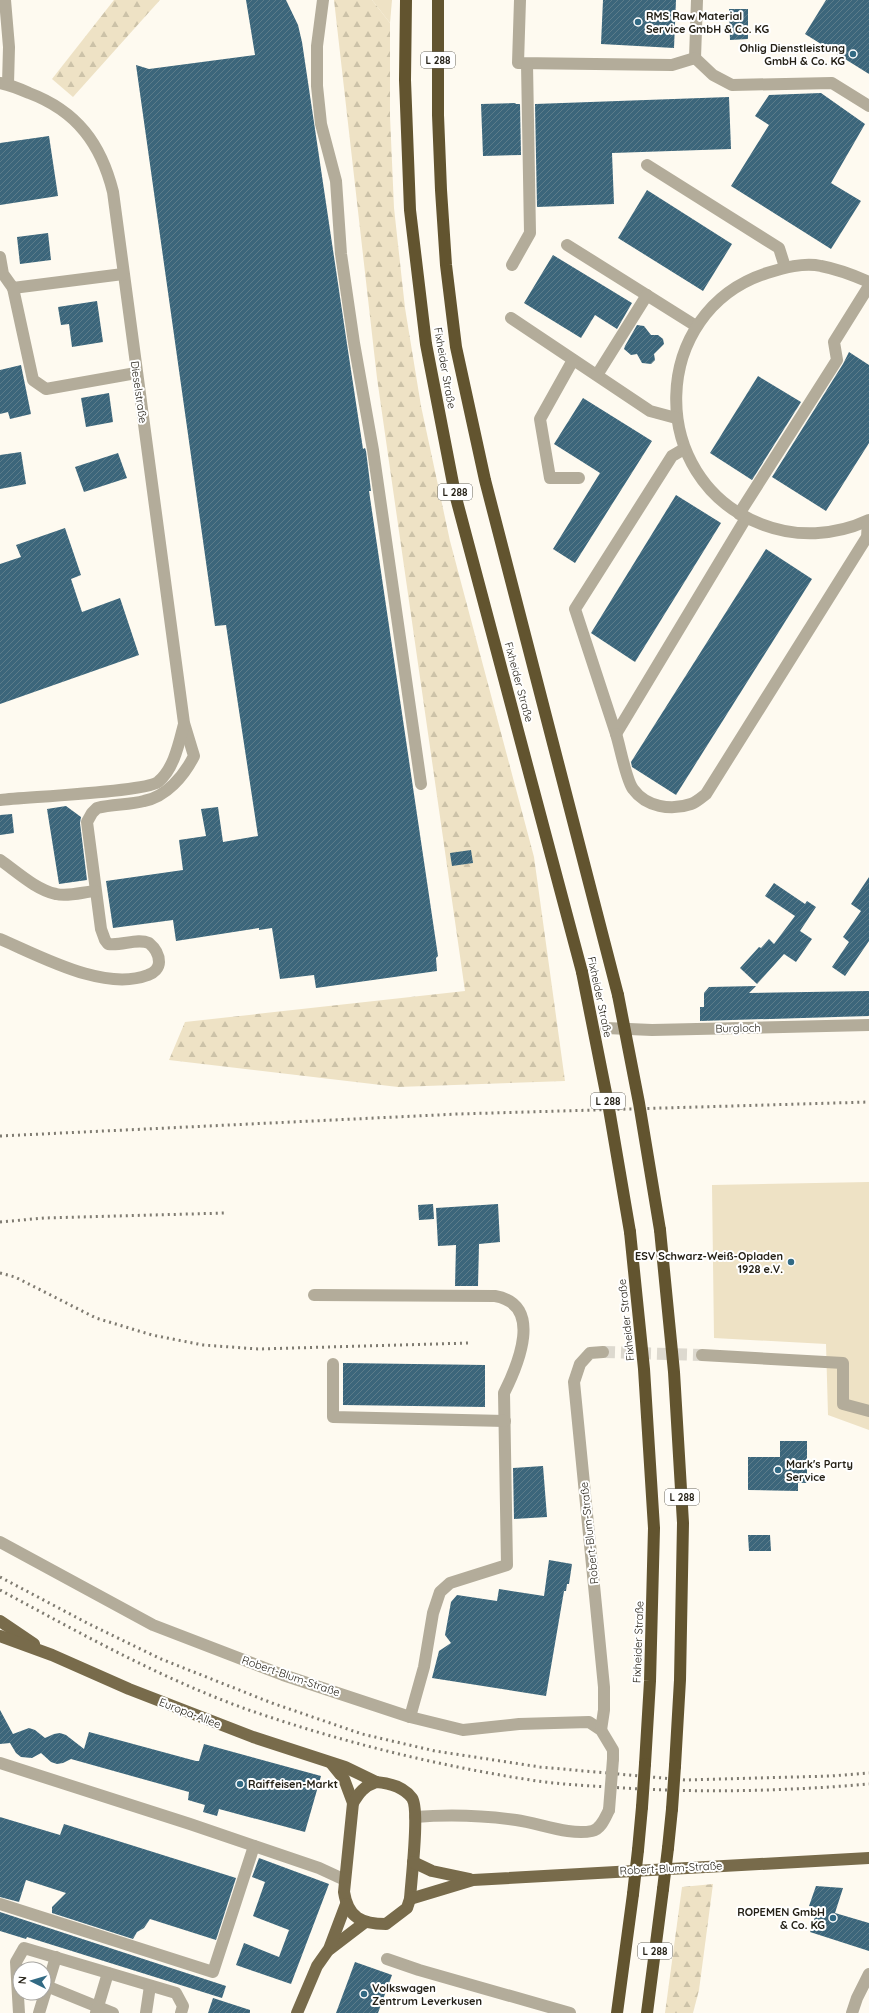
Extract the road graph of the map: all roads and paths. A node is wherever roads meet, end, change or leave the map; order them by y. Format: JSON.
{"nodes":[{"id":1,"x":5,"y":0,"type":"edge"},
{"id":2,"x":323,"y":0,"type":"edge"},
{"id":3,"x":406,"y":0,"type":"edge"},
{"id":4,"x":438,"y":0,"type":"edge"},
{"id":5,"x":520,"y":0,"type":"edge"},
{"id":6,"x":697,"y":0,"type":"edge"},
{"id":7,"x":695,"y":58,"type":"junction"},
{"id":8,"x":527,"y":64,"type":"junction"},
{"id":9,"x":4,"y":84,"type":"edge"},
{"id":10,"x":869,"y":106,"type":"edge"},
{"id":11,"x":647,"y":165,"type":"dead end"},
{"id":12,"x":567,"y":245,"type":"dead end"},
{"id":13,"x":0,"y":257,"type":"edge"},
{"id":14,"x":512,"y":265,"type":"dead end"},
{"id":15,"x":785,"y":267,"type":"junction"},
{"id":16,"x":123,"y":274,"type":"junction"},
{"id":17,"x":869,"y":282,"type":"edge"},
{"id":18,"x":869,"y":286,"type":"edge"},
{"id":19,"x":13,"y":288,"type":"junction"},
{"id":20,"x":647,"y":295,"type":"junction"},
{"id":21,"x":511,"y":318,"type":"dead end"},
{"id":22,"x":696,"y":326,"type":"junction"},
{"id":23,"x":573,"y":360,"type":"junction"},
{"id":24,"x":136,"y":373,"type":"junction"},
{"id":25,"x":597,"y":376,"type":"junction"},
{"id":26,"x":676,"y":418,"type":"junction"},
{"id":27,"x":684,"y":449,"type":"junction"},
{"id":28,"x":579,"y":478,"type":"dead end"},
{"id":29,"x":742,"y":516,"type":"junction"},
{"id":30,"x":868,"y":520,"type":"edge"},
{"id":31,"x":184,"y":722,"type":"junction"},
{"id":32,"x":616,"y":734,"type":"junction"},
{"id":33,"x":421,"y":784,"type":"dead end"},
{"id":34,"x":0,"y":800,"type":"edge"},
{"id":35,"x":0,"y":860,"type":"edge"},
{"id":36,"x":95,"y":891,"type":"junction"},
{"id":37,"x":0,"y":939,"type":"edge"},
{"id":38,"x":869,"y":1025,"type":"edge"},
{"id":39,"x":606,"y":1028,"type":"dead end"},
{"id":40,"x":314,"y":1295,"type":"dead end"},
{"id":41,"x":603,"y":1352,"type":"tunnel mouth"},
{"id":42,"x":702,"y":1356,"type":"tunnel mouth"},
{"id":43,"x":333,"y":1364,"type":"dead end"},
{"id":44,"x":869,"y":1411,"type":"edge"},
{"id":45,"x":504,"y":1421,"type":"junction"},
{"id":46,"x":0,"y":1542,"type":"edge"},
{"id":47,"x":0,"y":1621,"type":"edge"},
{"id":48,"x":0,"y":1636,"type":"edge"},
{"id":49,"x":52,"y":1655,"type":"junction"},
{"id":50,"x":410,"y":1717,"type":"junction"},
{"id":51,"x":601,"y":1730,"type":"junction"},
{"id":52,"x":0,"y":1763,"type":"edge"},
{"id":53,"x":331,"y":1763,"type":"junction"},
{"id":54,"x":376,"y":1782,"type":"junction"},
{"id":55,"x":353,"y":1803,"type":"junction"},
{"id":56,"x":415,"y":1817,"type":"junction"},
{"id":57,"x":254,"y":1846,"type":"junction"},
{"id":58,"x":869,"y":1858,"type":"edge"},
{"id":59,"x":412,"y":1862,"type":"junction"},
{"id":60,"x":345,"y":1880,"type":"junction"},
{"id":61,"x":473,"y":1880,"type":"junction"},
{"id":62,"x":410,"y":1899,"type":"junction"},
{"id":63,"x":0,"y":1904,"type":"edge"},
{"id":64,"x":346,"y":1904,"type":"junction"},
{"id":65,"x":364,"y":1923,"type":"junction"},
{"id":66,"x":329,"y":1949,"type":"junction"},
{"id":67,"x":56,"y":1957,"type":"junction"},
{"id":68,"x":387,"y":1959,"type":"dead end"},
{"id":69,"x":17,"y":1961,"type":"edge"},
{"id":70,"x":52,"y":1968,"type":"edge"},
{"id":71,"x":108,"y":1973,"type":"junction"},
{"id":72,"x":869,"y":1974,"type":"edge"},
{"id":73,"x":150,"y":1986,"type":"junction"},
{"id":74,"x":52,"y":1989,"type":"edge"},
{"id":75,"x":19,"y":2001,"type":"edge"},
{"id":76,"x":41,"y":2001,"type":"edge"},
{"id":77,"x":97,"y":2010,"type":"edge"},
{"id":78,"x":19,"y":2013,"type":"edge"},
{"id":79,"x":38,"y":2013,"type":"edge"},
{"id":80,"x":113,"y":2013,"type":"edge"},
{"id":81,"x":146,"y":2013,"type":"edge"},
{"id":82,"x":181,"y":2013,"type":"edge"},
{"id":83,"x":297,"y":2013,"type":"edge"},
{"id":84,"x":570,"y":2013,"type":"edge"},
{"id":85,"x":617,"y":2013,"type":"edge"},
{"id":86,"x":647,"y":2013,"type":"edge"},
{"id":87,"x":852,"y":2013,"type":"edge"}],
"edges":[{"from":1,"to":9,"type":"street"},
{"from":2,"to":33,"type":"street"},
{"from":3,"to":85,"type":"highway","name":"Fixheider Straße","number":"L 288","bridge":true},
{"from":4,"to":86,"type":"highway","name":"Fixheider Straße","number":"L 288","bridge":true},
{"from":5,"to":8,"type":"street"},
{"from":6,"to":7,"type":"street"},
{"from":7,"to":8,"type":"street"},
{"from":7,"to":10,"type":"street"},
{"from":8,"to":14,"type":"street"},
{"from":9,"to":16,"type":"street","name":"Dieselstraße"},
{"from":11,"to":15,"type":"street"},
{"from":12,"to":20,"type":"street"},
{"from":13,"to":19,"type":"street"},
{"from":15,"to":17,"type":"street"},
{"from":15,"to":22,"type":"street"},
{"from":16,"to":19,"type":"street"},
{"from":16,"to":24,"type":"street","name":"Dieselstraße"},
{"from":18,"to":29,"type":"street"},
{"from":19,"to":24,"type":"street"},
{"from":20,"to":22,"type":"street"},
{"from":20,"to":25,"type":"street"},
{"from":21,"to":23,"type":"street"},
{"from":22,"to":26,"type":"street"},
{"from":23,"to":25,"type":"street"},
{"from":23,"to":28,"type":"street"},
{"from":24,"to":31,"type":"street","name":"Dieselstraße"},
{"from":25,"to":26,"type":"street"},
{"from":26,"to":27,"type":"street"},
{"from":27,"to":29,"type":"street"},
{"from":27,"to":32,"type":"street"},
{"from":29,"to":30,"type":"street"},
{"from":29,"to":32,"type":"street"},
{"from":30,"to":32,"type":"street"},
{"from":31,"to":34,"type":"street"},
{"from":31,"to":36,"type":"street","name":"Dieselstraße"},
{"from":35,"to":36,"type":"street"},
{"from":36,"to":37,"type":"street"},
{"from":38,"to":39,"type":"street","name":"Burgloch"},
{"from":40,"to":45,"type":"street"},
{"from":41,"to":51,"type":"street","name":"Robert-Blum-Straße"},
{"from":42,"to":44,"type":"street"},
{"from":43,"to":45,"type":"street"},
{"from":45,"to":50,"type":"street"},
{"from":46,"to":50,"type":"street","name":"Robert-Blum-Straße"},
{"from":47,"to":49,"type":"main road","name":"Europa-Allee"},
{"from":48,"to":49,"type":"main road","name":"Europa-Allee"},
{"from":49,"to":53,"type":"main road","name":"Europa-Allee"},
{"from":50,"to":51,"type":"street","name":"Robert-Blum-Straße"},
{"from":51,"to":56,"type":"street","bridge":true},
{"from":52,"to":57,"type":"street"},
{"from":53,"to":54,"type":"main road","name":"Europa-Allee"},
{"from":53,"to":55,"type":"main road"},
{"from":54,"to":55,"type":"main road"},
{"from":54,"to":56,"type":"main road","name":"Europa-Allee"},
{"from":55,"to":60,"type":"main road"},
{"from":56,"to":59,"type":"main road","name":"Europa-Allee"},
{"from":57,"to":60,"type":"street"},
{"from":57,"to":63,"type":"street"},
{"from":58,"to":61,"type":"main road","name":"Robert-Blum-Straße"},
{"from":59,"to":61,"type":"main road","name":"Robert-Blum-Straße"},
{"from":59,"to":62,"type":"main road","name":"Europa-Allee"},
{"from":60,"to":64,"type":"main road"},
{"from":61,"to":62,"type":"main road","name":"Robert-Blum-Straße"},
{"from":62,"to":65,"type":"main road"},
{"from":64,"to":65,"type":"main road"},
{"from":64,"to":66,"type":"main road"},
{"from":65,"to":66,"type":"main road"},
{"from":66,"to":83,"type":"main road"},
{"from":67,"to":69,"type":"street"},
{"from":67,"to":70,"type":"street"},
{"from":67,"to":71,"type":"street"},
{"from":68,"to":84,"type":"street"},
{"from":71,"to":73,"type":"street"},
{"from":71,"to":77,"type":"street"},
{"from":72,"to":87,"type":"street"},
{"from":73,"to":81,"type":"street"},
{"from":73,"to":82,"type":"street"},
{"from":74,"to":77,"type":"street"},
{"from":75,"to":78,"type":"street"},
{"from":76,"to":79,"type":"street"},
{"from":77,"to":80,"type":"street"}]}
